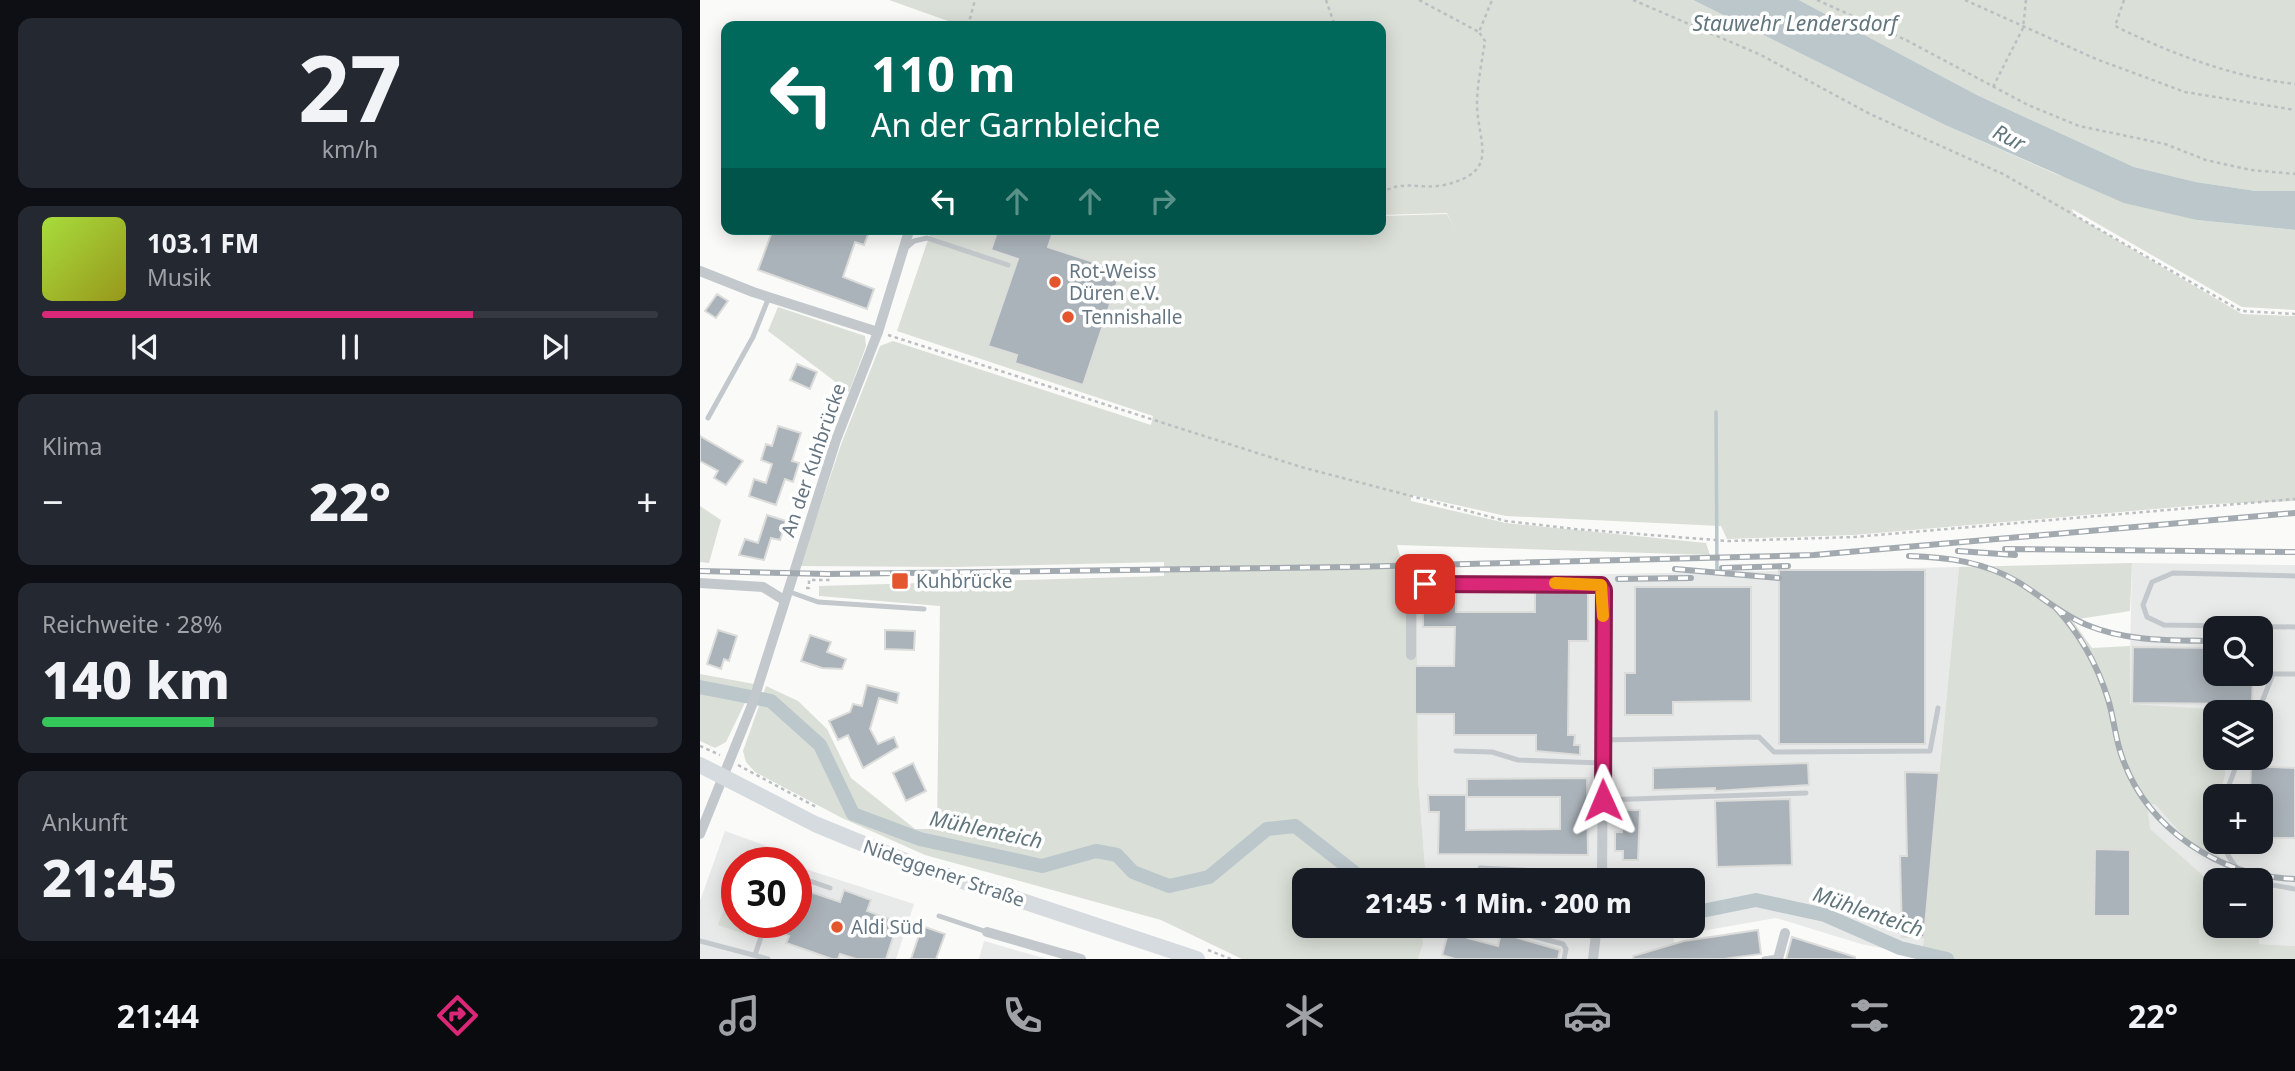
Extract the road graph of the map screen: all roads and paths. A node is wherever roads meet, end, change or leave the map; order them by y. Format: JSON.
{"nodes":[{"id":1,"x":973,"y":0,"type":"edge"},
{"id":2,"x":1326,"y":0,"type":"edge"},
{"id":3,"x":1419,"y":0,"type":"edge"},
{"id":4,"x":1492,"y":0,"type":"edge"},
{"id":5,"x":1633,"y":0,"type":"edge"},
{"id":6,"x":1817,"y":0,"type":"edge"},
{"id":7,"x":1965,"y":0,"type":"edge"},
{"id":8,"x":2026,"y":0,"type":"edge"},
{"id":9,"x":2124,"y":0,"type":"edge"},
{"id":10,"x":969,"y":21,"type":"edge"},
{"id":11,"x":1333,"y":21,"type":"edge"},
{"id":12,"x":2023,"y":28,"type":"junction"},
{"id":13,"x":1479,"y":32,"type":"junction"},
{"id":14,"x":2295,"y":84,"type":"edge"},
{"id":15,"x":1993,"y":87,"type":"junction"},
{"id":16,"x":2295,"y":110,"type":"edge"},
{"id":17,"x":2295,"y":174,"type":"edge"},
{"id":18,"x":1386,"y":190,"type":"edge"},
{"id":19,"x":908,"y":235,"type":"edge"},
{"id":20,"x":906,"y":247,"type":"junction"},
{"id":21,"x":1008,"y":265,"type":"dead end"},
{"id":22,"x":700,"y":271,"type":"edge"},
{"id":23,"x":769,"y":297,"type":"junction"},
{"id":24,"x":2295,"y":314,"type":"edge"},
{"id":25,"x":878,"y":332,"type":"junction"},
{"id":26,"x":708,"y":418,"type":"dead end"},
{"id":27,"x":2295,"y":499,"type":"edge"},
{"id":28,"x":2295,"y":576,"type":"edge"},
{"id":29,"x":830,"y":580,"type":"dead end"},
{"id":30,"x":700,"y":583,"type":"edge"},
{"id":31,"x":789,"y":595,"type":"junction"},
{"id":32,"x":924,"y":609,"type":"dead end"},
{"id":33,"x":2295,"y":627,"type":"edge"},
{"id":34,"x":1412,"y":654,"type":"dead end"},
{"id":35,"x":2295,"y":674,"type":"edge"},
{"id":36,"x":2263,"y":700,"type":"edge"},
{"id":37,"x":1938,"y":708,"type":"dead end"},
{"id":38,"x":1602,"y":740,"type":"junction"},
{"id":39,"x":700,"y":746,"type":"edge"},
{"id":40,"x":1456,"y":751,"type":"dead end"},
{"id":41,"x":728,"y":759,"type":"junction"},
{"id":42,"x":1602,"y":763,"type":"junction"},
{"id":43,"x":700,"y":765,"type":"edge"},
{"id":44,"x":722,"y":776,"type":"junction"},
{"id":45,"x":1806,"y":793,"type":"dead end"},
{"id":46,"x":1603,"y":800,"type":"junction"},
{"id":47,"x":829,"y":814,"type":"dead end"},
{"id":48,"x":700,"y":834,"type":"edge"},
{"id":49,"x":2226,"y":854,"type":"edge"},
{"id":50,"x":1602,"y":868,"type":"edge"},
{"id":51,"x":2237,"y":868,"type":"edge"},
{"id":52,"x":812,"y":882,"type":"edge"},
{"id":53,"x":2273,"y":885,"type":"edge"},
{"id":54,"x":830,"y":888,"type":"dead end"},
{"id":55,"x":2295,"y":889,"type":"edge"},
{"id":56,"x":939,"y":916,"type":"dead end"},
{"id":57,"x":987,"y":932,"type":"joint"},
{"id":58,"x":1785,"y":933,"type":"dead end"},
{"id":59,"x":761,"y":938,"type":"edge"},
{"id":60,"x":1540,"y":938,"type":"edge"},
{"id":61,"x":1596,"y":938,"type":"edge"},
{"id":62,"x":700,"y":941,"type":"edge"},
{"id":63,"x":1201,"y":954,"type":"edge"},
{"id":64,"x":755,"y":955,"type":"junction"},
{"id":65,"x":1778,"y":958,"type":"edge"},
{"id":66,"x":768,"y":959,"type":"edge"},
{"id":67,"x":1081,"y":959,"type":"edge"},
{"id":68,"x":1231,"y":959,"type":"edge"},
{"id":69,"x":1564,"y":959,"type":"edge"},
{"id":70,"x":1593,"y":959,"type":"edge"},
{"id":71,"x":1764,"y":959,"type":"edge"}],
"edges":[{"from":1,"to":10,"type":"path"},
{"from":2,"to":11,"type":"path"},
{"from":3,"to":13,"type":"path"},
{"from":4,"to":13,"type":"path"},
{"from":5,"to":24,"type":"path"},
{"from":6,"to":15,"type":"path"},
{"from":7,"to":12,"type":"path"},
{"from":8,"to":12,"type":"path"},
{"from":9,"to":14,"type":"path"},
{"from":12,"to":15,"type":"path"},
{"from":12,"to":16,"type":"path"},
{"from":13,"to":18,"type":"path"},
{"from":15,"to":17,"type":"path"},
{"from":19,"to":20,"type":"street","name":"An der Kuhbrücke"},
{"from":20,"to":21,"type":"lane"},
{"from":20,"to":25,"type":"street","name":"An der Kuhbrücke"},
{"from":22,"to":23,"type":"street"},
{"from":23,"to":25,"type":"street"},
{"from":23,"to":26,"type":"lane"},
{"from":25,"to":27,"type":"path"},
{"from":25,"to":31,"type":"street","name":"An der Kuhbrücke"},
{"from":28,"to":33,"type":"lane"},
{"from":29,"to":31,"type":"path"},
{"from":30,"to":31,"type":"street"},
{"from":31,"to":32,"type":"lane"},
{"from":31,"to":41,"type":"street","name":"An der Kuhbrücke"},
{"from":34,"to":38,"type":"street"},
{"from":35,"to":36,"type":"lane"},
{"from":37,"to":38,"type":"lane"},
{"from":38,"to":42,"type":"street"},
{"from":39,"to":41,"type":"path"},
{"from":40,"to":42,"type":"lane"},
{"from":41,"to":44,"type":"street"},
{"from":41,"to":47,"type":"path"},
{"from":42,"to":46,"type":"street"},
{"from":43,"to":44,"type":"main road","name":"Nideggener Straße"},
{"from":44,"to":48,"type":"street"},
{"from":44,"to":63,"type":"main road","name":"Nideggener Straße"},
{"from":45,"to":46,"type":"lane"},
{"from":46,"to":50,"type":"street"},
{"from":49,"to":51,"type":"lane"},
{"from":52,"to":54,"type":"lane"},
{"from":53,"to":55,"type":"lane"},
{"from":56,"to":57,"type":"lane"},
{"from":57,"to":67,"type":"street"},
{"from":58,"to":65,"type":"street"},
{"from":59,"to":64,"type":"lane"},
{"from":60,"to":69,"type":"lane"},
{"from":61,"to":70,"type":"street"},
{"from":62,"to":64,"type":"lane"},
{"from":63,"to":68,"type":"path"},
{"from":64,"to":66,"type":"lane"},
{"from":65,"to":71,"type":"lane"}]}
